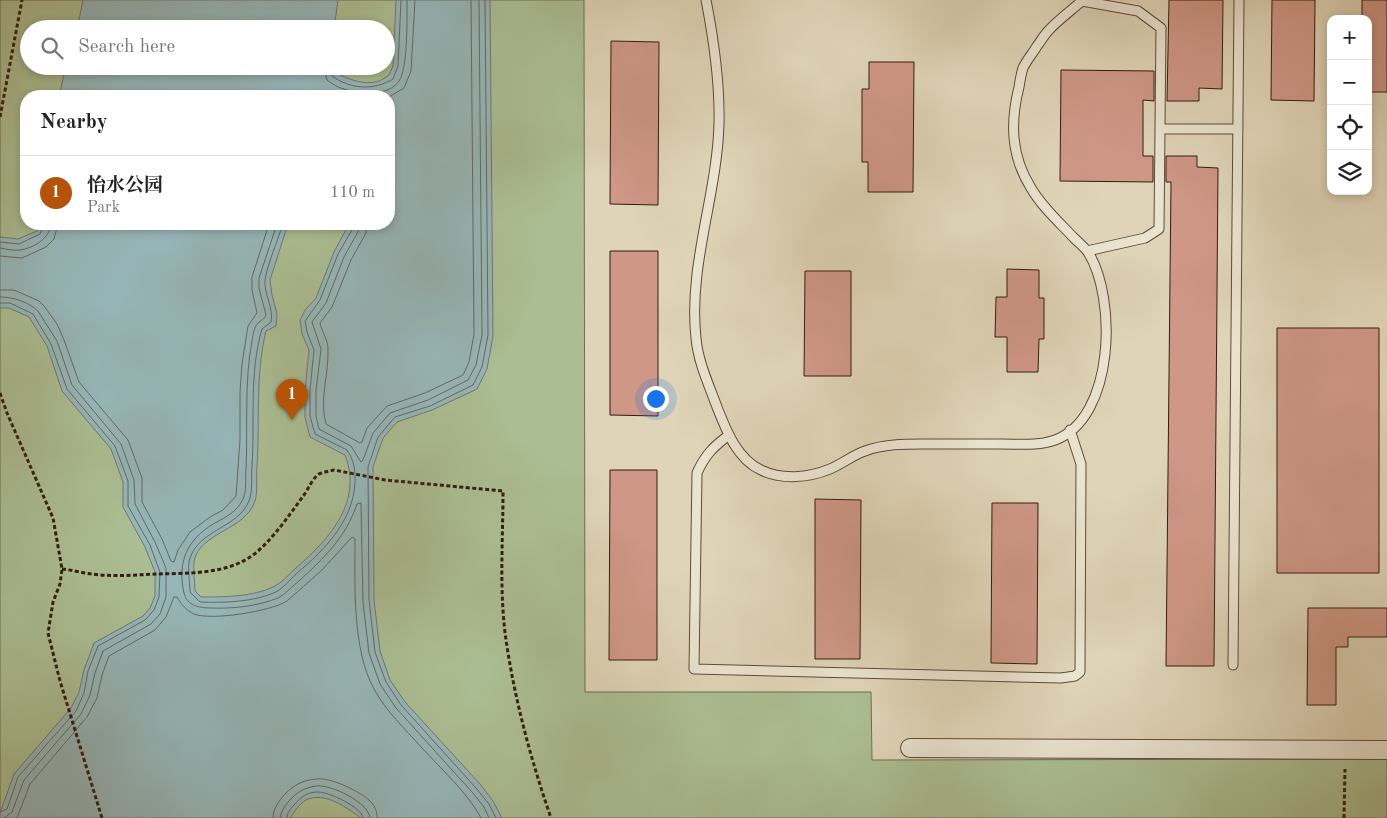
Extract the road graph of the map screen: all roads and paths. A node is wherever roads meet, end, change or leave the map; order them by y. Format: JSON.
{"nodes":[{"id":1,"x":22,"y":0,"type":"edge"},
{"id":2,"x":706,"y":0,"type":"edge"},
{"id":3,"x":1239,"y":0,"type":"edge"},
{"id":4,"x":1083,"y":1,"type":"edge"},
{"id":5,"x":0,"y":116,"type":"edge"},
{"id":6,"x":1160,"y":128,"type":"junction"},
{"id":7,"x":1238,"y":130,"type":"junction"},
{"id":8,"x":1087,"y":251,"type":"junction"},
{"id":9,"x":0,"y":393,"type":"edge"},
{"id":10,"x":1070,"y":430,"type":"junction"},
{"id":11,"x":729,"y":435,"type":"junction"},
{"id":12,"x":62,"y":569,"type":"junction"},
{"id":13,"x":1233,"y":665,"type":"dead end"},
{"id":14,"x":910,"y":748,"type":"dead end"},
{"id":15,"x":1346,"y":749,"type":"junction"},
{"id":16,"x":1387,"y":750,"type":"edge"},
{"id":17,"x":102,"y":818,"type":"edge"},
{"id":18,"x":551,"y":818,"type":"edge"},
{"id":19,"x":1344,"y":818,"type":"edge"}],
"edges":[{"from":1,"to":5,"type":"path"},
{"from":2,"to":11,"type":"lane"},
{"from":3,"to":7,"type":"lane"},
{"from":4,"to":6,"type":"lane"},
{"from":4,"to":8,"type":"lane"},
{"from":6,"to":7,"type":"lane"},
{"from":6,"to":8,"type":"lane"},
{"from":7,"to":13,"type":"lane"},
{"from":8,"to":10,"type":"lane"},
{"from":9,"to":12,"type":"path"},
{"from":10,"to":11,"type":"lane"},
{"from":10,"to":11,"type":"lane"},
{"from":12,"to":17,"type":"path"},
{"from":12,"to":18,"type":"path"},
{"from":14,"to":15,"type":"street"},
{"from":15,"to":16,"type":"street"},
{"from":15,"to":19,"type":"path"}]}
